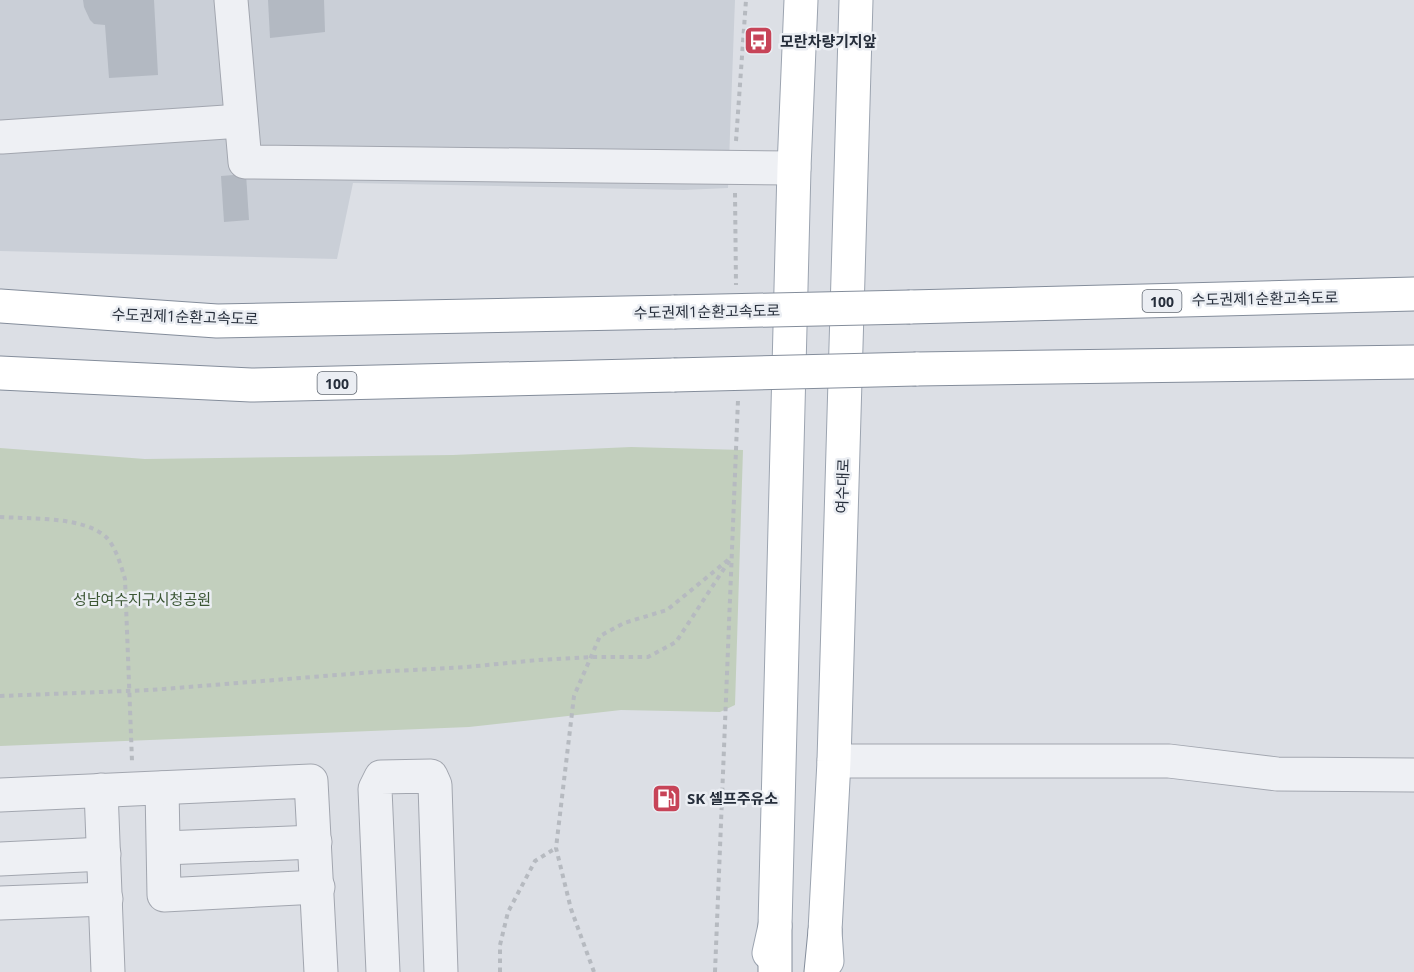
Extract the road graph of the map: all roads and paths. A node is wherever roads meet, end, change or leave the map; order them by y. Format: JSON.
{"nodes":[{"id":1,"x":231,"y":0,"type":"edge"},
{"id":2,"x":746,"y":0,"type":"edge"},
{"id":3,"x":801,"y":0,"type":"edge"},
{"id":4,"x":855,"y":0,"type":"edge"},
{"id":5,"x":241,"y":121,"type":"junction"},
{"id":6,"x":2,"y":137,"type":"dead end"},
{"id":7,"x":734,"y":166,"type":"junction"},
{"id":8,"x":794,"y":168,"type":"junction"},
{"id":9,"x":737,"y":294,"type":"dead end"},
{"id":10,"x":1414,"y":294,"type":"edge"},
{"id":11,"x":0,"y":306,"type":"edge"},
{"id":12,"x":1414,"y":362,"type":"edge"},
{"id":13,"x":0,"y":373,"type":"edge"},
{"id":14,"x":738,"y":398,"type":"dead end"},
{"id":15,"x":0,"y":517,"type":"edge"},
{"id":16,"x":731,"y":557,"type":"junction"},
{"id":17,"x":591,"y":657,"type":"junction"},
{"id":18,"x":130,"y":691,"type":"junction"},
{"id":19,"x":0,"y":696,"type":"edge"},
{"id":20,"x":834,"y":761,"type":"junction"},
{"id":21,"x":1414,"y":775,"type":"edge"},
{"id":22,"x":162,"y":788,"type":"junction"},
{"id":23,"x":101,"y":790,"type":"junction"},
{"id":24,"x":0,"y":795,"type":"edge"},
{"id":25,"x":315,"y":842,"type":"junction"},
{"id":26,"x":164,"y":848,"type":"junction"},
{"id":27,"x":556,"y":848,"type":"junction"},
{"id":28,"x":104,"y":854,"type":"junction"},
{"id":29,"x":0,"y":859,"type":"edge"},
{"id":30,"x":318,"y":887,"type":"junction"},
{"id":31,"x":105,"y":899,"type":"junction"},
{"id":32,"x":0,"y":903,"type":"edge"},
{"id":33,"x":775,"y":926,"type":"junction"},
{"id":34,"x":825,"y":931,"type":"junction"},
{"id":35,"x":108,"y":972,"type":"edge"},
{"id":36,"x":321,"y":972,"type":"edge"},
{"id":37,"x":383,"y":972,"type":"edge"},
{"id":38,"x":441,"y":972,"type":"edge"},
{"id":39,"x":501,"y":972,"type":"edge"},
{"id":40,"x":594,"y":972,"type":"edge"},
{"id":41,"x":715,"y":972,"type":"edge"},
{"id":42,"x":765,"y":972,"type":"edge"},
{"id":43,"x":775,"y":972,"type":"edge"},
{"id":44,"x":821,"y":972,"type":"edge"},
{"id":45,"x":828,"y":972,"type":"edge"}],
"edges":[{"from":1,"to":5,"type":"lane"},
{"from":2,"to":7,"type":"path"},
{"from":3,"to":8,"type":"main road"},
{"from":4,"to":20,"type":"main road","name":"여수대로"},
{"from":5,"to":6,"type":"lane"},
{"from":5,"to":7,"type":"lane"},
{"from":7,"to":8,"type":"lane"},
{"from":7,"to":9,"type":"path"},
{"from":8,"to":33,"type":"main road"},
{"from":10,"to":11,"type":"main road","name":"수도권제1순환고속도로","number":"100","bridge":true},
{"from":12,"to":13,"type":"main road","number":"100","bridge":true},
{"from":14,"to":16,"type":"path"},
{"from":15,"to":18,"type":"path"},
{"from":16,"to":17,"type":"path"},
{"from":16,"to":17,"type":"path"},
{"from":16,"to":41,"type":"path"},
{"from":17,"to":18,"type":"path"},
{"from":17,"to":27,"type":"path"},
{"from":18,"to":19,"type":"path"},
{"from":20,"to":21,"type":"lane"},
{"from":20,"to":34,"type":"main road","name":"여수대로"},
{"from":22,"to":23,"type":"lane"},
{"from":22,"to":25,"type":"lane"},
{"from":22,"to":26,"type":"lane"},
{"from":23,"to":24,"type":"lane"},
{"from":23,"to":28,"type":"lane"},
{"from":25,"to":26,"type":"lane"},
{"from":25,"to":30,"type":"lane"},
{"from":26,"to":30,"type":"lane"},
{"from":27,"to":39,"type":"path"},
{"from":27,"to":40,"type":"path"},
{"from":28,"to":29,"type":"lane"},
{"from":28,"to":31,"type":"lane"},
{"from":30,"to":36,"type":"lane"},
{"from":31,"to":32,"type":"lane"},
{"from":31,"to":35,"type":"lane"},
{"from":33,"to":42,"type":"main road"},
{"from":33,"to":43,"type":"main road"},
{"from":34,"to":44,"type":"main road","name":"여수대로"},
{"from":34,"to":45,"type":"main road"},
{"from":37,"to":38,"type":"lane"}]}
